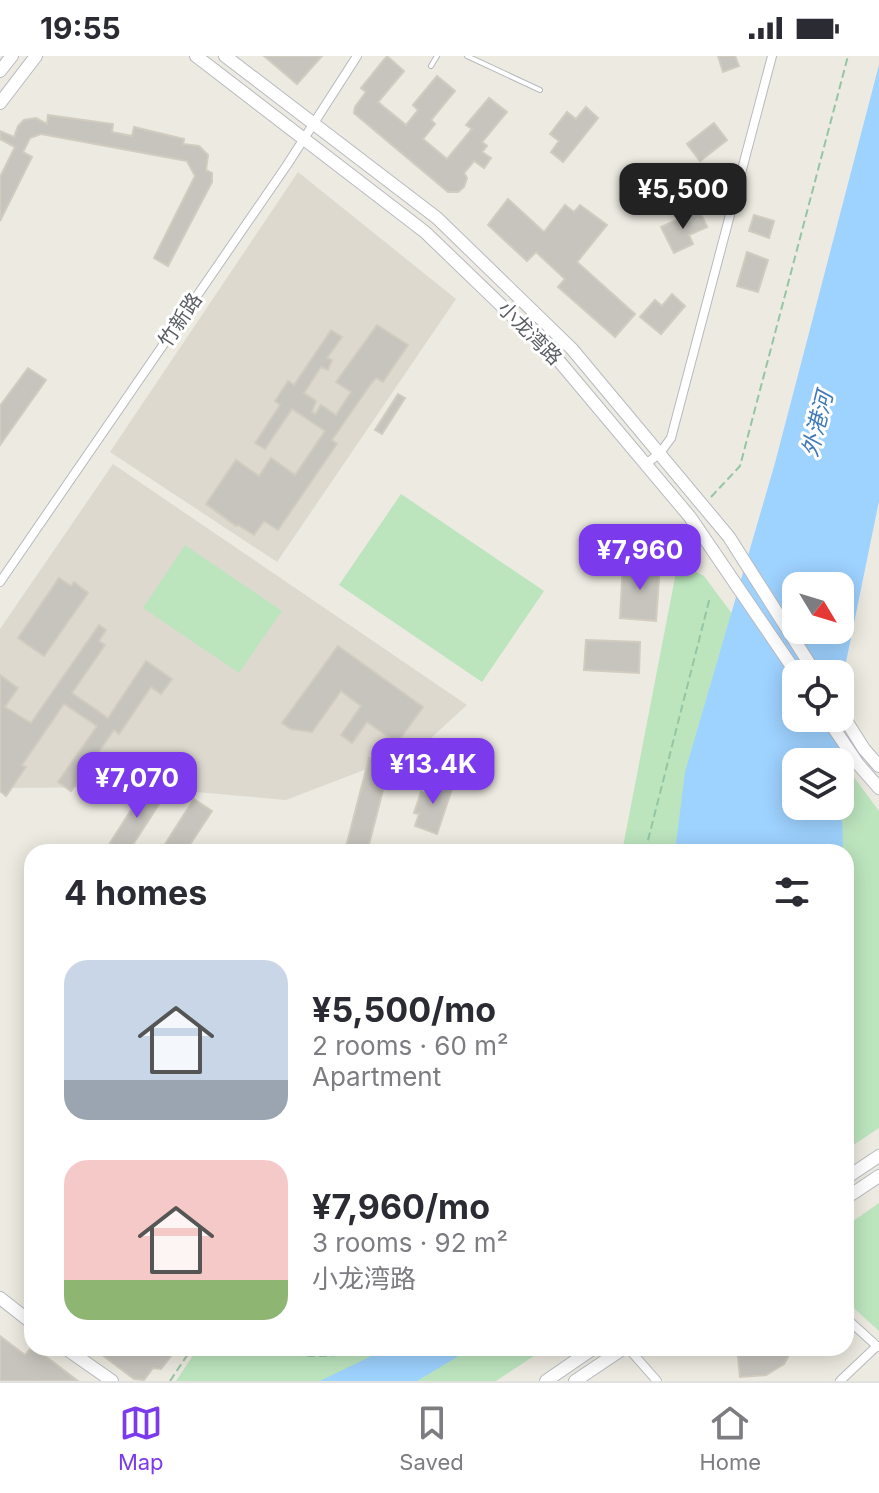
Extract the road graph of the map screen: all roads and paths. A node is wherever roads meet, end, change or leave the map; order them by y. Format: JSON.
{"nodes":[{"id":1,"x":12,"y":56,"type":"edge"},
{"id":2,"x":36,"y":56,"type":"edge"},
{"id":3,"x":196,"y":56,"type":"edge"},
{"id":4,"x":225,"y":56,"type":"edge"},
{"id":5,"x":357,"y":56,"type":"edge"},
{"id":6,"x":437,"y":56,"type":"edge"},
{"id":7,"x":467,"y":56,"type":"edge"},
{"id":8,"x":772,"y":56,"type":"edge"},
{"id":9,"x":848,"y":56,"type":"edge"},
{"id":10,"x":431,"y":66,"type":"dead end"},
{"id":11,"x":0,"y":71,"type":"edge"},
{"id":12,"x":540,"y":90,"type":"dead end"},
{"id":13,"x":0,"y":103,"type":"edge"},
{"id":14,"x":314,"y":124,"type":"junction"},
{"id":15,"x":304,"y":139,"type":"junction"},
{"id":16,"x":660,"y":453,"type":"junction"},
{"id":17,"x":646,"y":464,"type":"junction"},
{"id":18,"x":704,"y":505,"type":"junction"},
{"id":19,"x":0,"y":582,"type":"edge"},
{"id":20,"x":710,"y":597,"type":"dead end"},
{"id":21,"x":787,"y":660,"type":"edge"},
{"id":22,"x":807,"y":660,"type":"edge"},
{"id":23,"x":836,"y":732,"type":"edge"},
{"id":24,"x":853,"y":732,"type":"edge"},
{"id":25,"x":879,"y":766,"type":"edge"},
{"id":26,"x":879,"y":788,"type":"edge"},
{"id":27,"x":647,"y":844,"type":"edge"},
{"id":28,"x":879,"y":1156,"type":"edge"},
{"id":29,"x":854,"y":1173,"type":"edge"},
{"id":30,"x":879,"y":1176,"type":"edge"},
{"id":31,"x":854,"y":1193,"type":"edge"},
{"id":32,"x":0,"y":1298,"type":"edge"},
{"id":33,"x":24,"y":1317,"type":"edge"},
{"id":34,"x":854,"y":1325,"type":"edge"},
{"id":35,"x":878,"y":1346,"type":"edge"},
{"id":36,"x":76,"y":1356,"type":"edge"},
{"id":37,"x":187,"y":1356,"type":"edge"},
{"id":38,"x":292,"y":1356,"type":"edge"},
{"id":39,"x":326,"y":1356,"type":"edge"},
{"id":40,"x":582,"y":1356,"type":"edge"},
{"id":41,"x":614,"y":1356,"type":"edge"},
{"id":42,"x":634,"y":1356,"type":"edge"},
{"id":43,"x":112,"y":1381,"type":"edge"},
{"id":44,"x":170,"y":1381,"type":"edge"},
{"id":45,"x":546,"y":1381,"type":"edge"},
{"id":46,"x":575,"y":1381,"type":"edge"},
{"id":47,"x":657,"y":1381,"type":"edge"},
{"id":48,"x":840,"y":1381,"type":"edge"}],
"edges":[{"from":1,"to":11,"type":"main road"},
{"from":2,"to":13,"type":"main road"},
{"from":3,"to":15,"type":"main road","name":"小龙湾路"},
{"from":4,"to":14,"type":"main road","name":"小龙湾路"},
{"from":5,"to":14,"type":"street","name":"竹新路"},
{"from":6,"to":10,"type":"lane"},
{"from":7,"to":12,"type":"lane"},
{"from":8,"to":16,"type":"street"},
{"from":9,"to":18,"type":"path"},
{"from":14,"to":15,"type":"street","name":"竹新路"},
{"from":14,"to":16,"type":"main road","name":"小龙湾路"},
{"from":15,"to":17,"type":"main road","name":"小龙湾路"},
{"from":15,"to":19,"type":"street","name":"竹新路"},
{"from":16,"to":17,"type":"street"},
{"from":16,"to":18,"type":"main road","name":"小龙湾路"},
{"from":17,"to":21,"type":"main road","name":"小龙湾路"},
{"from":18,"to":22,"type":"main road","name":"小龙湾路"},
{"from":20,"to":27,"type":"path"},
{"from":23,"to":26,"type":"main road"},
{"from":24,"to":25,"type":"main road"},
{"from":28,"to":29,"type":"main road"},
{"from":30,"to":31,"type":"main road"},
{"from":32,"to":33,"type":"main road"},
{"from":34,"to":35,"type":"street"},
{"from":35,"to":48,"type":"street"},
{"from":36,"to":43,"type":"main road"},
{"from":37,"to":44,"type":"path"},
{"from":38,"to":39,"type":"path"},
{"from":40,"to":45,"type":"main road"},
{"from":41,"to":46,"type":"main road"},
{"from":42,"to":47,"type":"street"}]}
